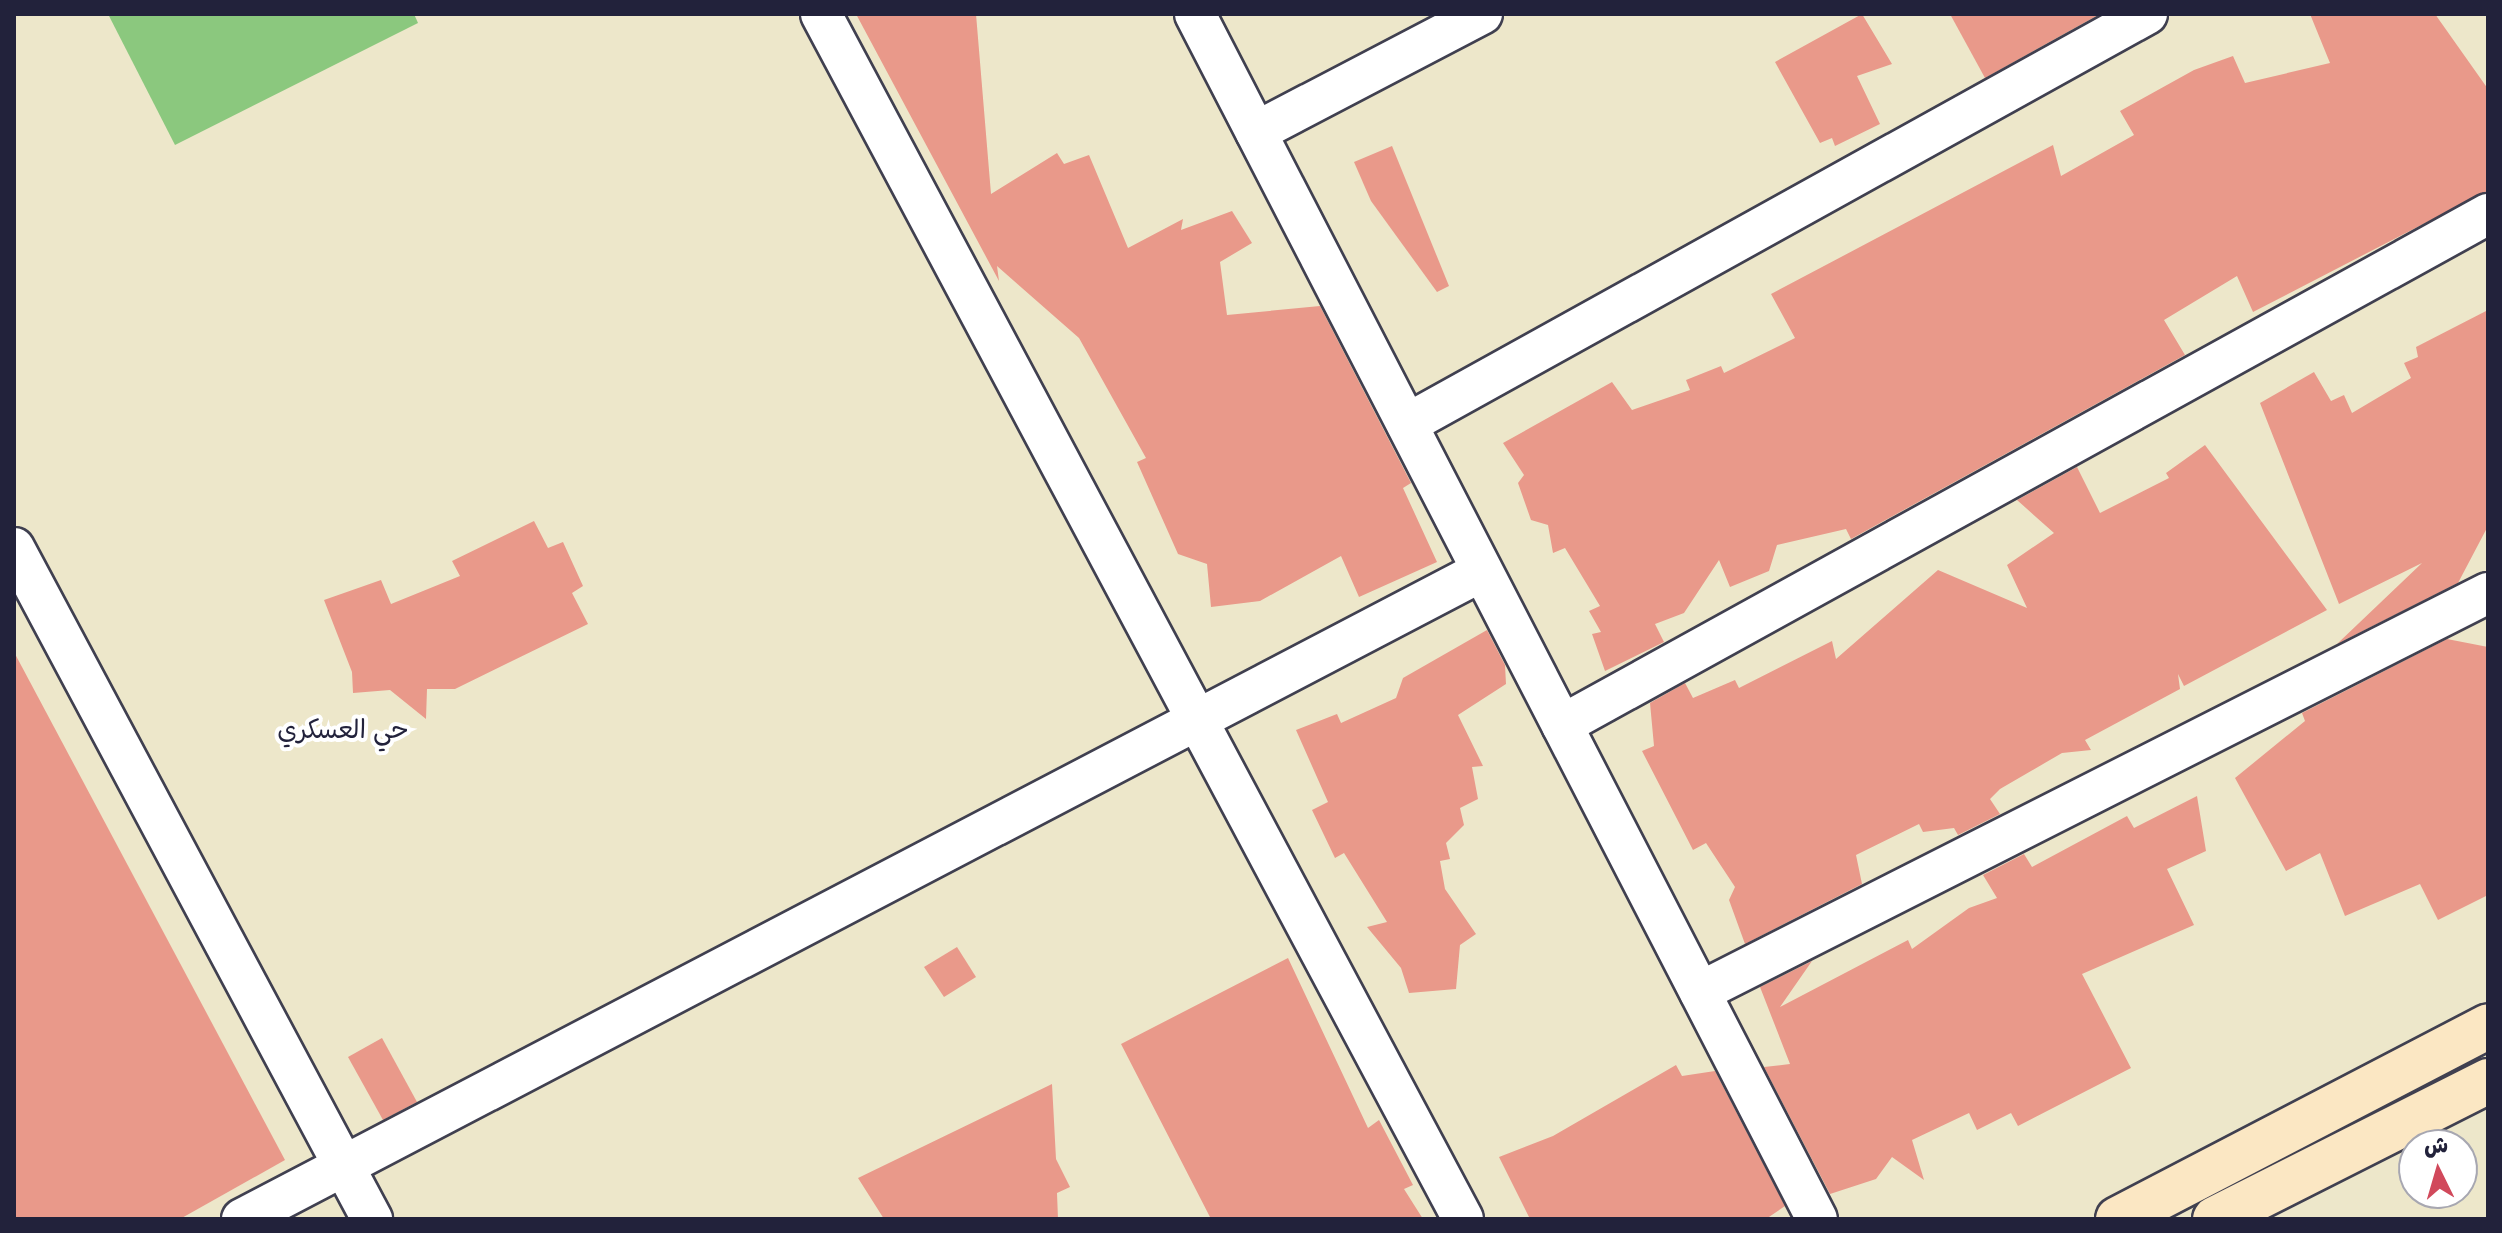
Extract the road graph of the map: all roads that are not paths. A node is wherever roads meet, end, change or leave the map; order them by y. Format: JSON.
{"nodes":[{"id":1,"x":821,"y":14,"type":"edge"},
{"id":2,"x":1195,"y":14,"type":"edge"},
{"id":3,"x":1482,"y":14,"type":"edge"},
{"id":4,"x":2147,"y":14,"type":"edge"},
{"id":5,"x":1256,"y":132,"type":"junction"},
{"id":6,"x":2488,"y":214,"type":"edge"},
{"id":7,"x":1407,"y":424,"type":"junction"},
{"id":8,"x":14,"y":548,"type":"edge"},
{"id":9,"x":1482,"y":571,"type":"junction"},
{"id":10,"x":2488,"y":593,"type":"edge"},
{"id":11,"x":1198,"y":719,"type":"junction"},
{"id":12,"x":1562,"y":725,"type":"junction"},
{"id":13,"x":1700,"y":992,"type":"junction"},
{"id":14,"x":2488,"y":1026,"type":"edge"},
{"id":15,"x":2488,"y":1081,"type":"edge"},
{"id":16,"x":2271,"y":1140,"type":"junction"},
{"id":17,"x":344,"y":1164,"type":"junction"},
{"id":18,"x":2284,"y":1183,"type":"junction"},
{"id":19,"x":2149,"y":1213,"type":"edge"},
{"id":20,"x":242,"y":1219,"type":"edge"},
{"id":21,"x":372,"y":1219,"type":"edge"},
{"id":22,"x":1463,"y":1219,"type":"edge"},
{"id":23,"x":1817,"y":1219,"type":"edge"},
{"id":24,"x":2215,"y":1219,"type":"edge"}],
"edges":[{"from":1,"to":11,"type":"street"},
{"from":2,"to":5,"type":"street"},
{"from":3,"to":5,"type":"street"},
{"from":4,"to":7,"type":"street"},
{"from":5,"to":7,"type":"street"},
{"from":6,"to":12,"type":"street"},
{"from":7,"to":9,"type":"street"},
{"from":8,"to":17,"type":"street"},
{"from":9,"to":11,"type":"street"},
{"from":9,"to":12,"type":"street"},
{"from":10,"to":13,"type":"street"},
{"from":11,"to":17,"type":"street"},
{"from":11,"to":22,"type":"street"},
{"from":12,"to":13,"type":"street"},
{"from":13,"to":23,"type":"street"},
{"from":14,"to":16,"type":"street"},
{"from":15,"to":18,"type":"street"},
{"from":16,"to":18,"type":"street"},
{"from":16,"to":19,"type":"street"},
{"from":17,"to":20,"type":"street"},
{"from":17,"to":21,"type":"street"},
{"from":18,"to":24,"type":"street"}]}
